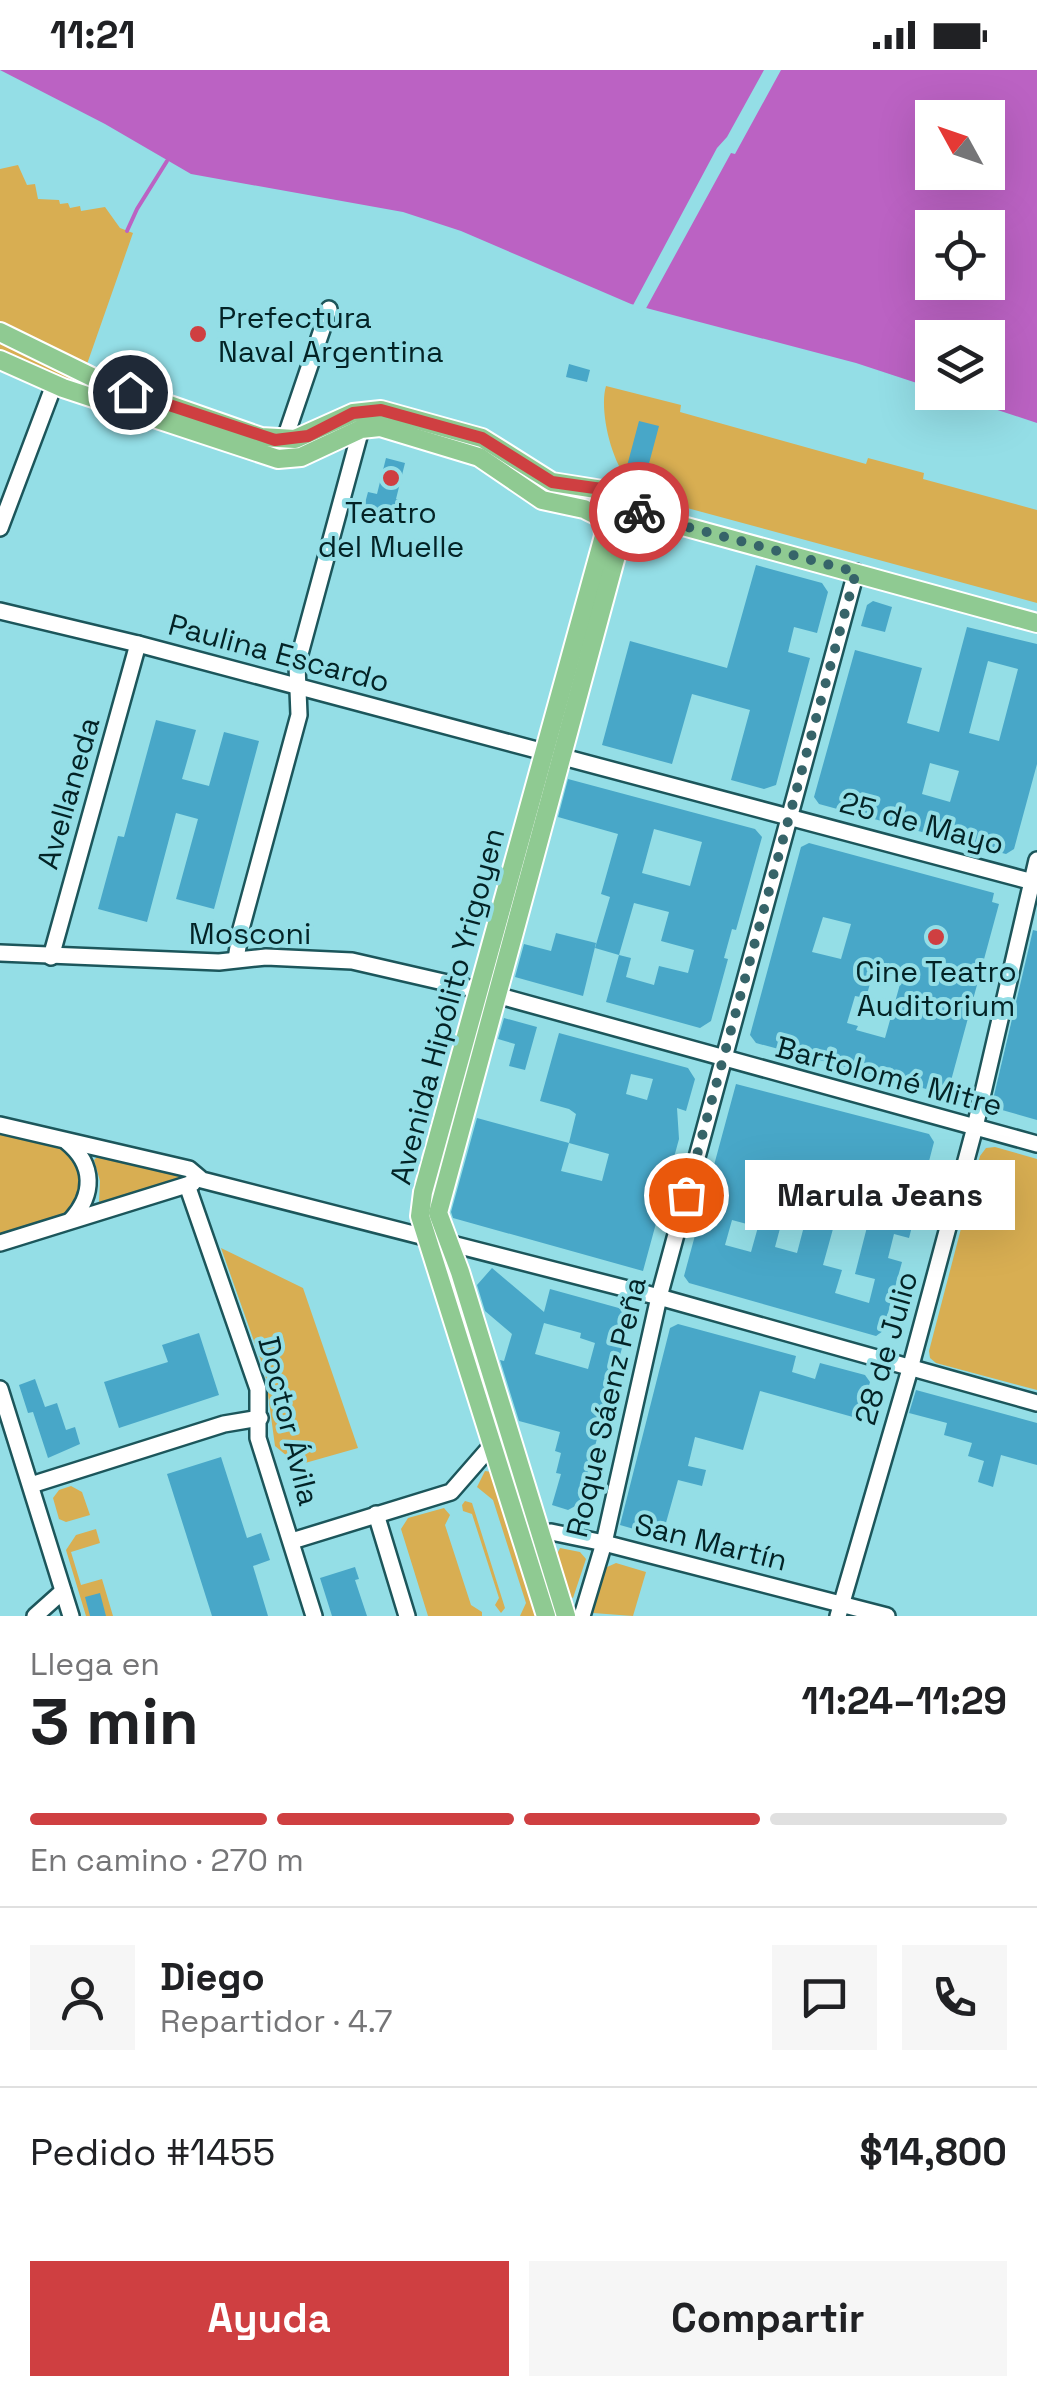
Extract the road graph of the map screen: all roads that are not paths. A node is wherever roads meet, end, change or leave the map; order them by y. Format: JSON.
{"nodes":[{"id":1,"x":328,"y":310,"type":"dead end"},
{"id":2,"x":0,"y":332,"type":"edge"},
{"id":3,"x":0,"y":360,"type":"edge"},
{"id":4,"x":54,"y":385,"type":"junction"},
{"id":5,"x":360,"y":430,"type":"junction"},
{"id":6,"x":284,"y":440,"type":"junction"},
{"id":7,"x":278,"y":459,"type":"junction"},
{"id":8,"x":609,"y":490,"type":"junction"},
{"id":9,"x":601,"y":520,"type":"junction"},
{"id":10,"x":632,"y":521,"type":"junction"},
{"id":11,"x":0,"y":528,"type":"edge"},
{"id":12,"x":856,"y":572,"type":"junction"},
{"id":13,"x":0,"y":610,"type":"edge"},
{"id":14,"x":1037,"y":624,"type":"edge"},
{"id":15,"x":138,"y":644,"type":"junction"},
{"id":16,"x":296,"y":686,"type":"junction"},
{"id":17,"x":552,"y":756,"type":"junction"},
{"id":18,"x":790,"y":816,"type":"junction"},
{"id":19,"x":1037,"y":860,"type":"edge"},
{"id":20,"x":1034,"y":882,"type":"edge"},
{"id":21,"x":0,"y":953,"type":"edge"},
{"id":22,"x":51,"y":957,"type":"junction"},
{"id":23,"x":236,"y":959,"type":"junction"},
{"id":24,"x":487,"y":994,"type":"junction"},
{"id":25,"x":723,"y":1060,"type":"junction"},
{"id":26,"x":0,"y":1125,"type":"edge"},
{"id":27,"x":976,"y":1127,"type":"junction"},
{"id":28,"x":64,"y":1140,"type":"junction"},
{"id":29,"x":1037,"y":1144,"type":"edge"},
{"id":30,"x":194,"y":1182,"type":"junction"},
{"id":31,"x":71,"y":1220,"type":"junction"},
{"id":32,"x":427,"y":1238,"type":"junction"},
{"id":33,"x":0,"y":1243,"type":"edge"},
{"id":34,"x":450,"y":1246,"type":"junction"},
{"id":35,"x":659,"y":1297,"type":"junction"},
{"id":36,"x":910,"y":1370,"type":"junction"},
{"id":37,"x":0,"y":1389,"type":"edge"},
{"id":38,"x":1037,"y":1402,"type":"edge"},
{"id":39,"x":260,"y":1418,"type":"junction"},
{"id":40,"x":6,"y":1436,"type":"edge"},
{"id":41,"x":501,"y":1442,"type":"junction"},
{"id":42,"x":19,"y":1454,"type":"junction"},
{"id":43,"x":0,"y":1460,"type":"edge"},
{"id":44,"x":30,"y":1485,"type":"junction"},
{"id":45,"x":376,"y":1514,"type":"junction"},
{"id":46,"x":541,"y":1534,"type":"junction"},
{"id":47,"x":520,"y":1540,"type":"junction"},
{"id":48,"x":292,"y":1541,"type":"junction"},
{"id":49,"x":604,"y":1544,"type":"junction"},
{"id":50,"x":63,"y":1591,"type":"junction"},
{"id":51,"x":840,"y":1610,"type":"edge"},
{"id":52,"x":35,"y":1616,"type":"edge"},
{"id":53,"x":71,"y":1616,"type":"edge"},
{"id":54,"x":314,"y":1616,"type":"edge"},
{"id":55,"x":407,"y":1616,"type":"edge"},
{"id":56,"x":546,"y":1616,"type":"edge"},
{"id":57,"x":566,"y":1616,"type":"edge"},
{"id":58,"x":582,"y":1616,"type":"edge"},
{"id":59,"x":887,"y":1616,"type":"edge"}],
"edges":[{"from":1,"to":6,"type":"street"},
{"from":2,"to":6,"type":"main road"},
{"from":3,"to":4,"type":"main road"},
{"from":4,"to":7,"type":"main road"},
{"from":4,"to":11,"type":"street"},
{"from":5,"to":7,"type":"main road"},
{"from":5,"to":9,"type":"main road"},
{"from":5,"to":16,"type":"street"},
{"from":6,"to":7,"type":"street"},
{"from":6,"to":8,"type":"main road"},
{"from":8,"to":9,"type":"main road"},
{"from":8,"to":10,"type":"main road"},
{"from":9,"to":10,"type":"main road"},
{"from":9,"to":17,"type":"main road","name":"Avenida Hipólito Yrigoyen"},
{"from":10,"to":12,"type":"main road"},
{"from":10,"to":17,"type":"main road","name":"Avenida Hipólito Yrigoyen"},
{"from":12,"to":14,"type":"main road"},
{"from":12,"to":18,"type":"street","name":"Roque Sáenz Peña"},
{"from":13,"to":15,"type":"street","name":"Paulina Escardo"},
{"from":15,"to":16,"type":"street","name":"Paulina Escardo"},
{"from":15,"to":22,"type":"street","name":"Avellaneda"},
{"from":16,"to":17,"type":"street","name":"Paulina Escardo"},
{"from":16,"to":23,"type":"street"},
{"from":17,"to":18,"type":"street","name":"25 de Mayo"},
{"from":17,"to":24,"type":"main road","name":"Avenida Hipólito Yrigoyen"},
{"from":18,"to":20,"type":"street","name":"25 de Mayo"},
{"from":18,"to":25,"type":"street","name":"Roque Sáenz Peña"},
{"from":19,"to":20,"type":"street","name":"28 de Julio"},
{"from":20,"to":27,"type":"street","name":"28 de Julio"},
{"from":21,"to":22,"type":"street","name":"Mosconi"},
{"from":22,"to":23,"type":"street","name":"Mosconi"},
{"from":23,"to":24,"type":"street","name":"Mosconi"},
{"from":24,"to":25,"type":"street","name":"Bartolomé Mitre"},
{"from":24,"to":32,"type":"main road","name":"Avenida Hipólito Yrigoyen"},
{"from":24,"to":34,"type":"main road","name":"Avenida Hipólito Yrigoyen"},
{"from":25,"to":27,"type":"street","name":"Bartolomé Mitre"},
{"from":25,"to":35,"type":"street","name":"Roque Sáenz Peña"},
{"from":26,"to":28,"type":"street"},
{"from":27,"to":29,"type":"street","name":"Bartolomé Mitre"},
{"from":27,"to":36,"type":"street","name":"28 de Julio"},
{"from":28,"to":30,"type":"street"},
{"from":28,"to":31,"type":"street"},
{"from":30,"to":31,"type":"street"},
{"from":30,"to":32,"type":"street"},
{"from":30,"to":39,"type":"street","name":"Doctor Ávila"},
{"from":31,"to":33,"type":"street"},
{"from":32,"to":34,"type":"street"},
{"from":32,"to":41,"type":"main road","name":"Avenida Hipólito Yrigoyen"},
{"from":34,"to":35,"type":"street"},
{"from":34,"to":41,"type":"main road","name":"Avenida Hipólito Yrigoyen"},
{"from":35,"to":36,"type":"street"},
{"from":35,"to":49,"type":"street","name":"Roque Sáenz Peña"},
{"from":36,"to":38,"type":"street"},
{"from":36,"to":51,"type":"street","name":"28 de Julio"},
{"from":37,"to":40,"type":"street"},
{"from":39,"to":44,"type":"street"},
{"from":39,"to":48,"type":"street","name":"Doctor Ávila"},
{"from":40,"to":42,"type":"street"},
{"from":41,"to":45,"type":"street"},
{"from":41,"to":46,"type":"main road","name":"Avenida Hipólito Yrigoyen"},
{"from":41,"to":47,"type":"main road","name":"Avenida Hipólito Yrigoyen"},
{"from":42,"to":43,"type":"street"},
{"from":42,"to":44,"type":"street"},
{"from":44,"to":50,"type":"street"},
{"from":45,"to":48,"type":"street"},
{"from":45,"to":55,"type":"street"},
{"from":46,"to":47,"type":"street","name":"San Martín"},
{"from":46,"to":49,"type":"street","name":"San Martín"},
{"from":46,"to":57,"type":"main road","name":"Avenida Hipólito Yrigoyen"},
{"from":47,"to":56,"type":"main road","name":"Avenida Hipólito Yrigoyen"},
{"from":48,"to":54,"type":"street","name":"Doctor Ávila"},
{"from":49,"to":51,"type":"street","name":"San Martín"},
{"from":49,"to":58,"type":"street","name":"Roque Sáenz Peña"},
{"from":50,"to":52,"type":"street"},
{"from":50,"to":53,"type":"street"},
{"from":51,"to":59,"type":"street","name":"San Martín"}]}
